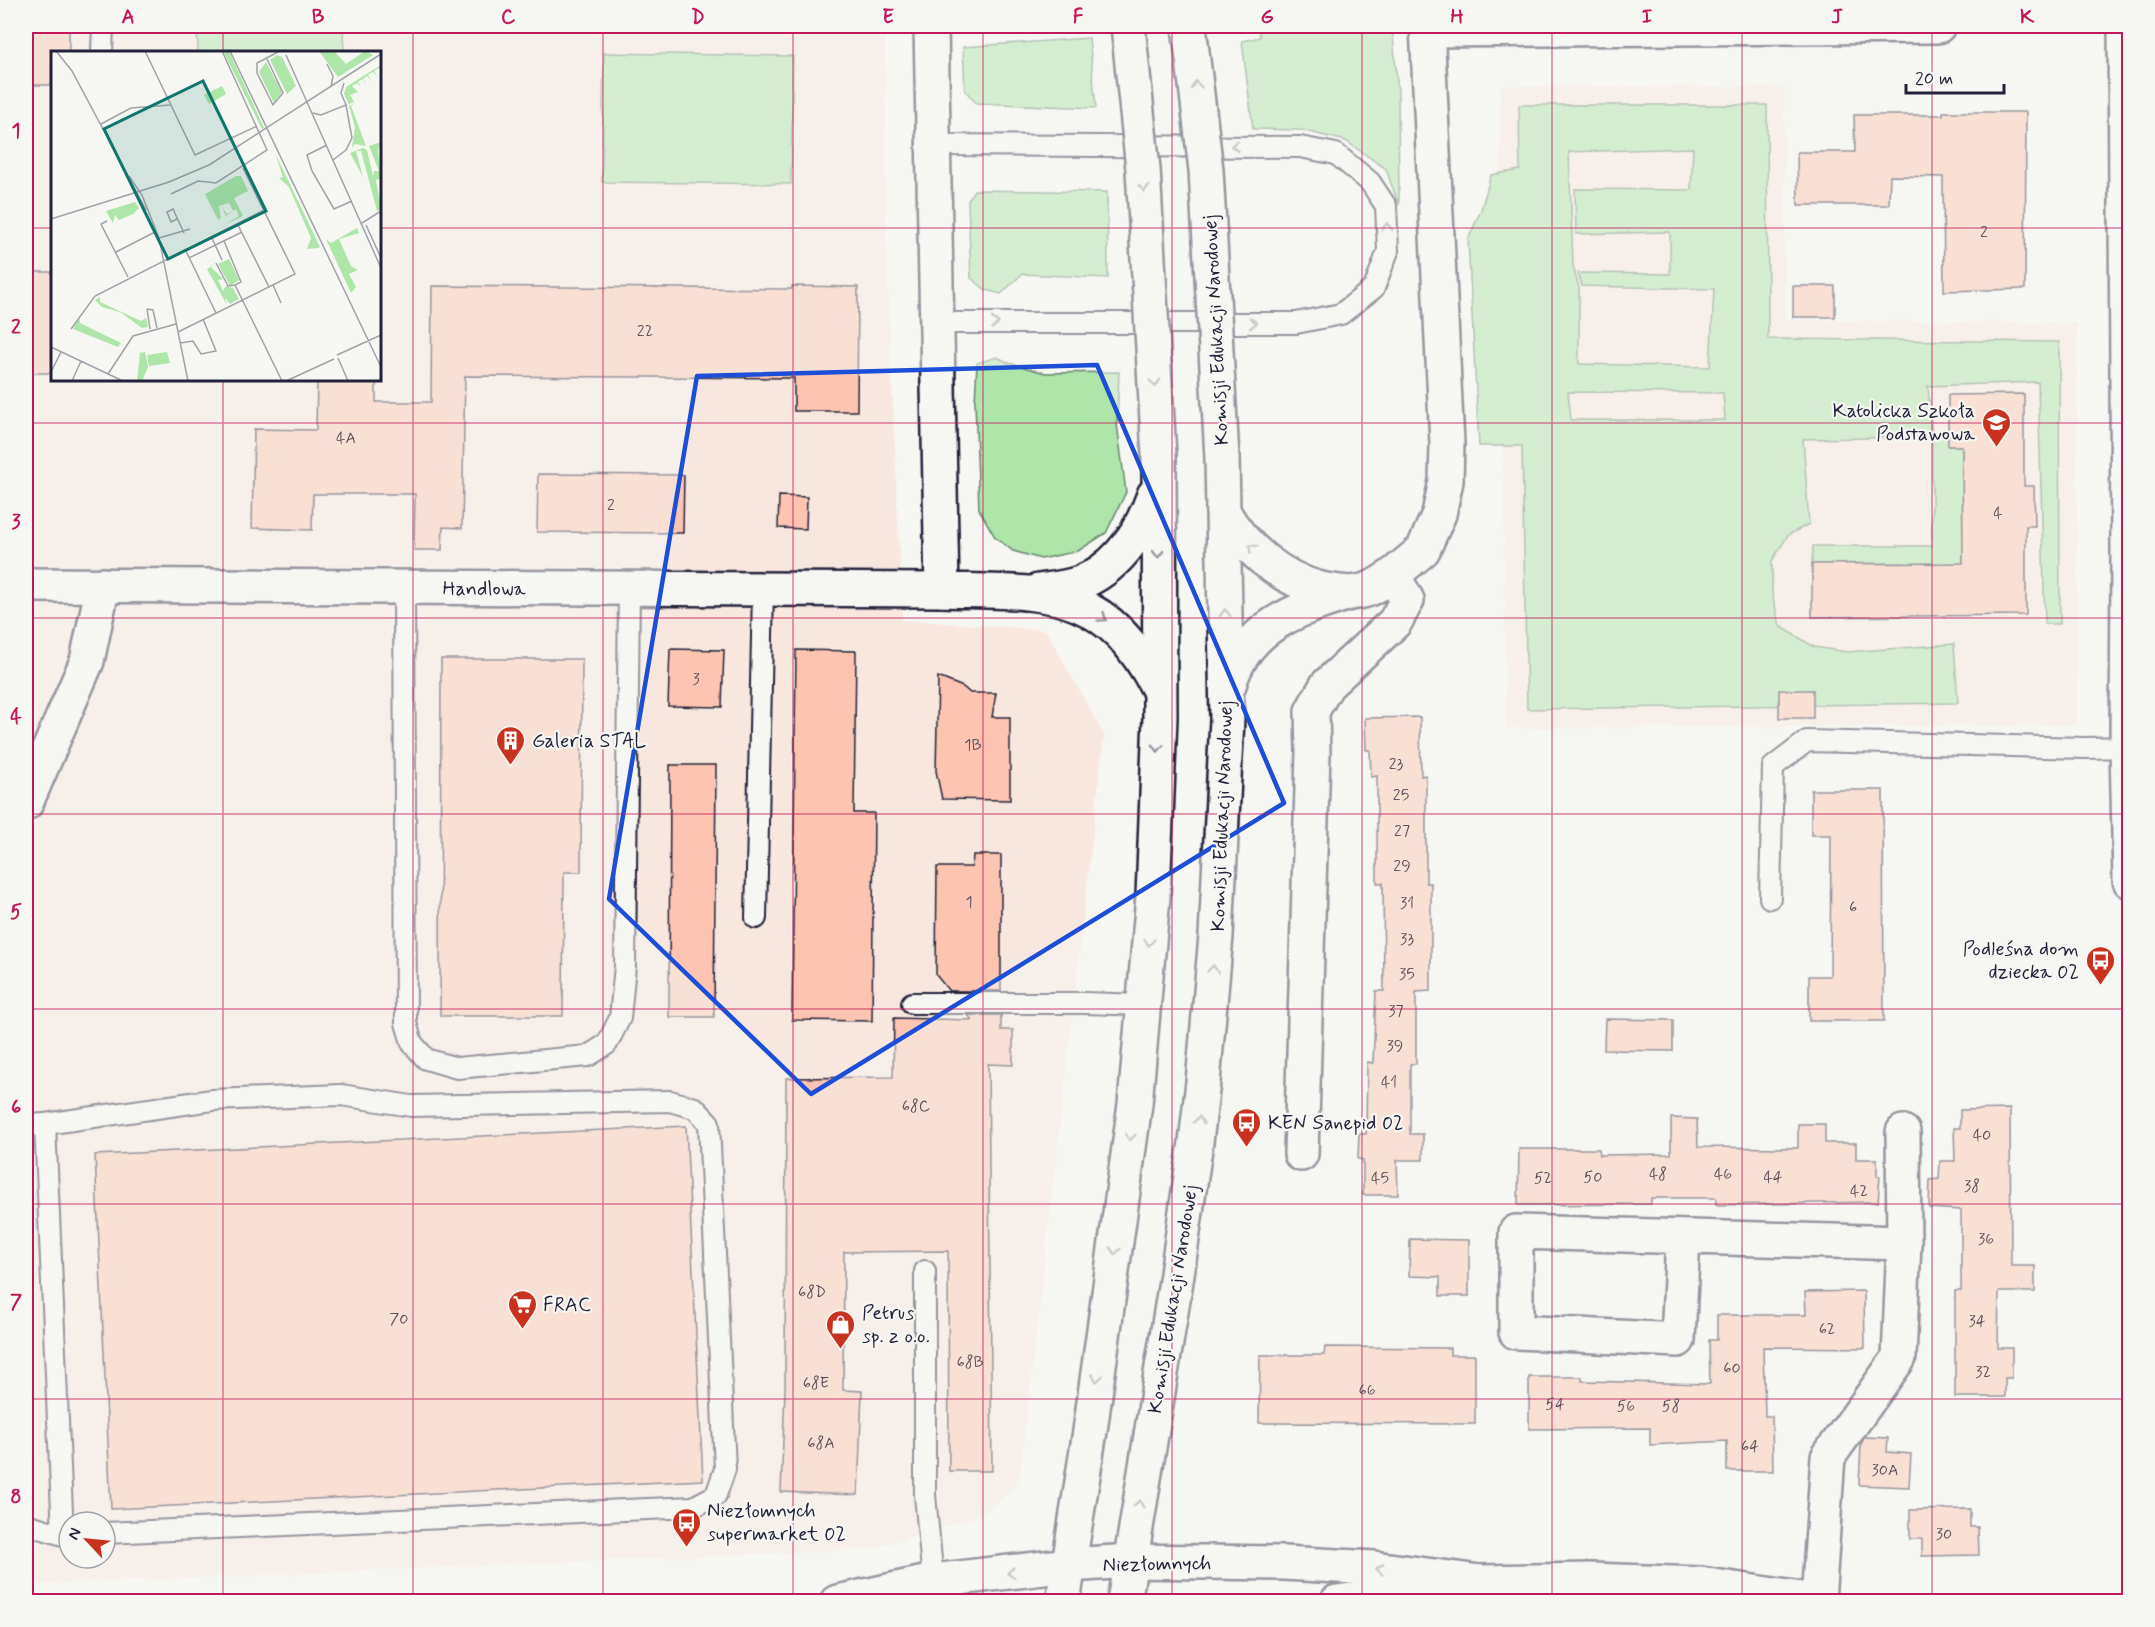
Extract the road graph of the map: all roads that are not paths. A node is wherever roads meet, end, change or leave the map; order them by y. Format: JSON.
{"nodes":[{"id":1,"x":103,"y":26,"type":"edge"},
{"id":2,"x":931,"y":26,"type":"edge"},
{"id":3,"x":1128,"y":26,"type":"edge"},
{"id":4,"x":1189,"y":26,"type":"edge"},
{"id":5,"x":1938,"y":26,"type":"edge"},
{"id":6,"x":2125,"y":26,"type":"edge"},
{"id":7,"x":1428,"y":28,"type":"edge"},
{"id":8,"x":102,"y":51,"type":"edge"},
{"id":9,"x":932,"y":145,"type":"junction"},
{"id":10,"x":936,"y":323,"type":"junction"},
{"id":11,"x":2128,"y":463,"type":"edge"},
{"id":12,"x":1159,"y":469,"type":"junction"},
{"id":13,"x":1222,"y":511,"type":"junction"},
{"id":14,"x":1393,"y":575,"type":"junction"},
{"id":15,"x":26,"y":585,"type":"edge"},
{"id":16,"x":103,"y":585,"type":"junction"},
{"id":17,"x":404,"y":587,"type":"junction"},
{"id":18,"x":629,"y":589,"type":"junction"},
{"id":19,"x":763,"y":589,"type":"junction"},
{"id":20,"x":942,"y":590,"type":"junction"},
{"id":21,"x":1029,"y":593,"type":"junction"},
{"id":22,"x":1349,"y":593,"type":"junction"},
{"id":23,"x":1159,"y":689,"type":"junction"},
{"id":24,"x":1226,"y":692,"type":"junction"},
{"id":25,"x":2127,"y":747,"type":"junction"},
{"id":26,"x":26,"y":803,"type":"edge"},
{"id":27,"x":2130,"y":881,"type":"edge"},
{"id":28,"x":1770,"y":898,"type":"dead end"},
{"id":29,"x":756,"y":918,"type":"dead end"},
{"id":30,"x":912,"y":1003,"type":"dead end"},
{"id":31,"x":1143,"y":1005,"type":"junction"},
{"id":32,"x":35,"y":1124,"type":"edge"},
{"id":33,"x":1903,"y":1132,"type":"dead end"},
{"id":34,"x":1300,"y":1154,"type":"dead end"},
{"id":35,"x":1683,"y":1238,"type":"junction"},
{"id":36,"x":1904,"y":1243,"type":"junction"},
{"id":37,"x":924,"y":1271,"type":"dead end"},
{"id":38,"x":64,"y":1510,"type":"edge"},
{"id":39,"x":26,"y":1524,"type":"edge"},
{"id":40,"x":117,"y":1532,"type":"edge"},
{"id":41,"x":57,"y":1533,"type":"edge"},
{"id":42,"x":1130,"y":1561,"type":"junction"},
{"id":43,"x":1069,"y":1565,"type":"junction"},
{"id":44,"x":933,"y":1581,"type":"junction"},
{"id":45,"x":1480,"y":1582,"type":"junction"},
{"id":46,"x":1515,"y":1591,"type":"edge"},
{"id":47,"x":1702,"y":1593,"type":"edge"},
{"id":48,"x":1820,"y":1601,"type":"edge"},
{"id":49,"x":837,"y":1602,"type":"edge"},
{"id":50,"x":1063,"y":1602,"type":"edge"},
{"id":51,"x":1124,"y":1602,"type":"edge"},
{"id":52,"x":1337,"y":1602,"type":"edge"}],
"edges":[{"from":1,"to":8,"type":"lane"},
{"from":2,"to":9,"type":"street"},
{"from":3,"to":12,"type":"street","one_way":true,"bridge":true},
{"from":13,"to":4,"type":"street","name":"Komisji Edukacji Narodowej","one_way":true,"bridge":true},
{"from":5,"to":7,"type":"street"},
{"from":6,"to":11,"type":"street"},
{"from":7,"to":14,"type":"street"},
{"from":9,"to":10,"type":"street"},
{"from":10,"to":9,"type":"lane","one_way":true},
{"from":10,"to":20,"type":"street"},
{"from":11,"to":25,"type":"street"},
{"from":12,"to":21,"type":"street"},
{"from":12,"to":23,"type":"street","one_way":true},
{"from":22,"to":13,"type":"street","one_way":true},
{"from":24,"to":13,"type":"street","name":"Komisji Edukacji Narodowej","one_way":true},
{"from":14,"to":22,"type":"street"},
{"from":14,"to":34,"type":"street"},
{"from":15,"to":16,"type":"street","name":"Handlowa"},
{"from":16,"to":17,"type":"street","name":"Handlowa"},
{"from":16,"to":26,"type":"street"},
{"from":17,"to":18,"type":"street","name":"Handlowa"},
{"from":17,"to":18,"type":"lane"},
{"from":18,"to":19,"type":"street","name":"Handlowa"},
{"from":19,"to":20,"type":"street","name":"Handlowa"},
{"from":19,"to":29,"type":"lane"},
{"from":20,"to":21,"type":"street","name":"Handlowa"},
{"from":21,"to":23,"type":"street","one_way":true},
{"from":22,"to":24,"type":"street"},
{"from":23,"to":31,"type":"street","one_way":true},
{"from":42,"to":24,"type":"street","name":"Komisji Edukacji Narodowej","one_way":true},
{"from":25,"to":27,"type":"street"},
{"from":25,"to":28,"type":"lane"},
{"from":30,"to":31,"type":"lane"},
{"from":31,"to":43,"type":"street","one_way":true},
{"from":32,"to":38,"type":"lane"},
{"from":32,"to":40,"type":"lane"},
{"from":33,"to":36,"type":"street"},
{"from":35,"to":35,"type":"street"},
{"from":35,"to":36,"type":"street"},
{"from":36,"to":48,"type":"street"},
{"from":37,"to":44,"type":"lane"},
{"from":39,"to":41,"type":"lane"},
{"from":42,"to":43,"type":"street","name":"Niezłomnych"},
{"from":45,"to":42,"type":"street","name":"Niezłomnych","one_way":true},
{"from":42,"to":51,"type":"street","name":"Komisji Edukacji Narodowej"},
{"from":43,"to":44,"type":"street","name":"Niezłomnych","one_way":true},
{"from":43,"to":50,"type":"street"},
{"from":44,"to":49,"type":"street","name":"Niezłomnych"},
{"from":45,"to":46,"type":"street","name":"Niezłomnych"},
{"from":45,"to":52,"type":"street","name":"Niezłomnych"},
{"from":46,"to":47,"type":"street","name":"Niezłomnych"},
{"from":47,"to":48,"type":"street","name":"Niezłomnych"}]}
